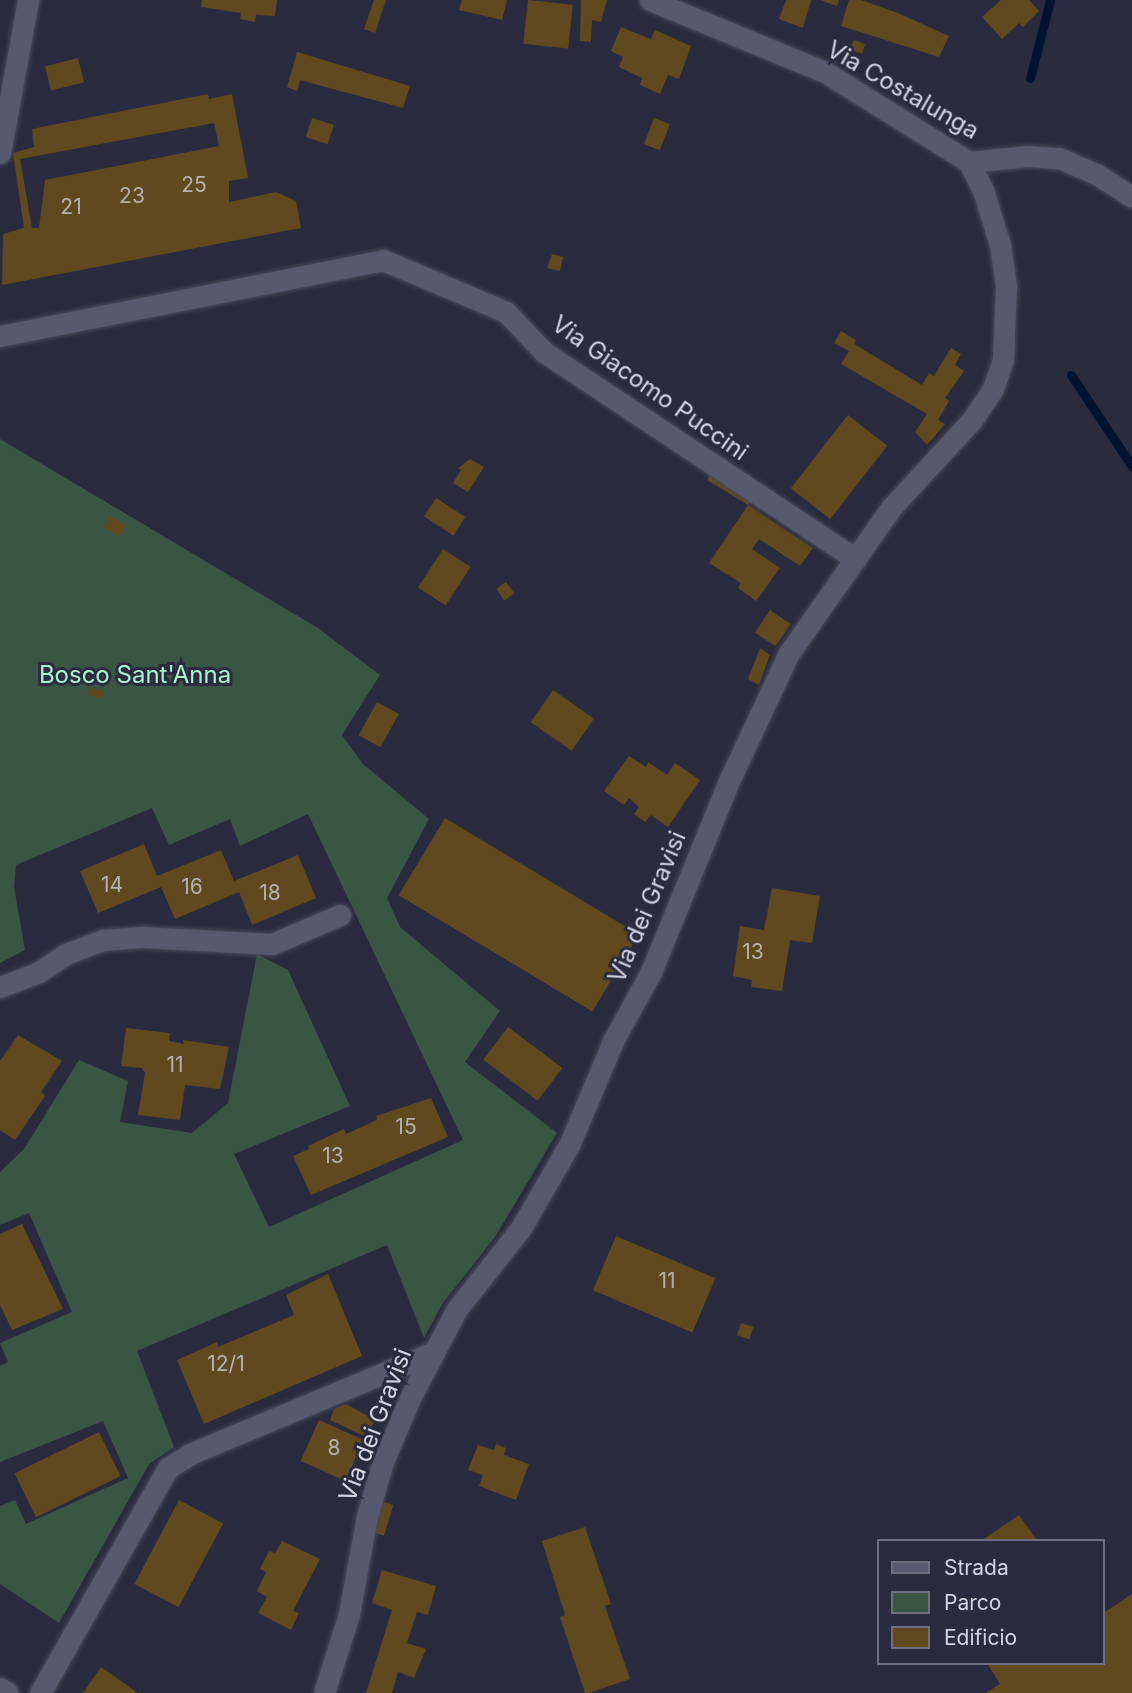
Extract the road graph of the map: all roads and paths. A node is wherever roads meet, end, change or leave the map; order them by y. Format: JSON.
{"nodes":[{"id":1,"x":28,"y":0,"type":"edge"},
{"id":2,"x":650,"y":0,"type":"edge"},
{"id":3,"x":0,"y":153,"type":"edge"},
{"id":4,"x":969,"y":162,"type":"junction"},
{"id":5,"x":1132,"y":197,"type":"edge"},
{"id":6,"x":0,"y":337,"type":"edge"},
{"id":7,"x":855,"y":559,"type":"junction"},
{"id":8,"x":340,"y":915,"type":"dead end"},
{"id":9,"x":0,"y":987,"type":"edge"},
{"id":10,"x":431,"y":1353,"type":"junction"},
{"id":11,"x":0,"y":1688,"type":"edge"},
{"id":12,"x":8,"y":1693,"type":"edge"},
{"id":13,"x":40,"y":1693,"type":"edge"},
{"id":14,"x":324,"y":1693,"type":"edge"}],
"edges":[{"from":1,"to":3,"type":"street"},
{"from":2,"to":4,"type":"street","name":"Via Costalunga"},
{"from":4,"to":5,"type":"street","name":"Via Costalunga"},
{"from":4,"to":7,"type":"street","name":"Via dei Gravisi"},
{"from":6,"to":7,"type":"street","name":"Via Giacomo Puccini"},
{"from":7,"to":10,"type":"street","name":"Via dei Gravisi"},
{"from":8,"to":9,"type":"street"},
{"from":10,"to":13,"type":"street"},
{"from":10,"to":14,"type":"street","name":"Via dei Gravisi"},
{"from":11,"to":12,"type":"street"}]}
